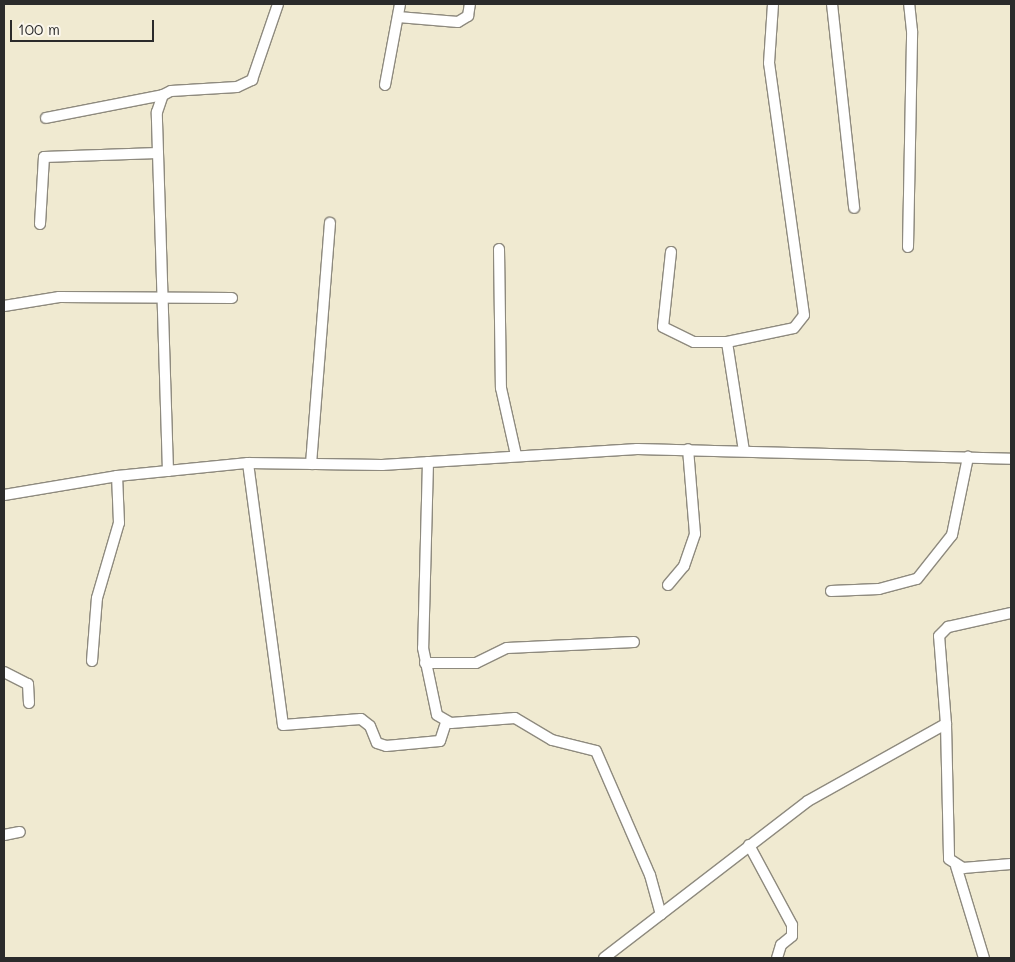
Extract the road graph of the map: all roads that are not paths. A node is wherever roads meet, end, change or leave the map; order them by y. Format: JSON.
{"nodes":[{"id":1,"x":278,"y":4,"type":"edge"},
{"id":2,"x":400,"y":4,"type":"edge"},
{"id":3,"x":470,"y":4,"type":"edge"},
{"id":4,"x":774,"y":4,"type":"edge"},
{"id":5,"x":832,"y":4,"type":"edge"},
{"id":6,"x":909,"y":4,"type":"edge"},
{"id":7,"x":398,"y":17,"type":"junction"},
{"id":8,"x":385,"y":85,"type":"dead end"},
{"id":9,"x":163,"y":95,"type":"junction"},
{"id":10,"x":46,"y":118,"type":"dead end"},
{"id":11,"x":158,"y":153,"type":"junction"},
{"id":12,"x":854,"y":208,"type":"dead end"},
{"id":13,"x":330,"y":223,"type":"dead end"},
{"id":14,"x":40,"y":224,"type":"dead end"},
{"id":15,"x":908,"y":247,"type":"dead end"},
{"id":16,"x":499,"y":249,"type":"dead end"},
{"id":17,"x":671,"y":252,"type":"dead end"},
{"id":18,"x":232,"y":298,"type":"dead end"},
{"id":19,"x":161,"y":300,"type":"junction"},
{"id":20,"x":4,"y":306,"type":"edge"},
{"id":21,"x":727,"y":342,"type":"junction"},
{"id":22,"x":688,"y":449,"type":"junction"},
{"id":23,"x":744,"y":450,"type":"junction"},
{"id":24,"x":516,"y":455,"type":"junction"},
{"id":25,"x":968,"y":457,"type":"junction"},
{"id":26,"x":1011,"y":458,"type":"edge"},
{"id":27,"x":428,"y":462,"type":"junction"},
{"id":28,"x":248,"y":463,"type":"junction"},
{"id":29,"x":311,"y":464,"type":"junction"},
{"id":30,"x":168,"y":471,"type":"junction"},
{"id":31,"x":117,"y":476,"type":"junction"},
{"id":32,"x":4,"y":495,"type":"edge"},
{"id":33,"x":668,"y":585,"type":"dead end"},
{"id":34,"x":831,"y":591,"type":"dead end"},
{"id":35,"x":1011,"y":613,"type":"edge"},
{"id":36,"x":634,"y":642,"type":"dead end"},
{"id":37,"x":92,"y":661,"type":"dead end"},
{"id":38,"x":426,"y":663,"type":"junction"},
{"id":39,"x":4,"y":672,"type":"edge"},
{"id":40,"x":29,"y":703,"type":"dead end"},
{"id":41,"x":446,"y":722,"type":"junction"},
{"id":42,"x":946,"y":724,"type":"junction"},
{"id":43,"x":20,"y":832,"type":"dead end"},
{"id":44,"x":4,"y":835,"type":"edge"},
{"id":45,"x":749,"y":845,"type":"junction"},
{"id":46,"x":1011,"y":864,"type":"edge"},
{"id":47,"x":956,"y":866,"type":"junction"},
{"id":48,"x":661,"y":915,"type":"junction"},
{"id":49,"x":609,"y":956,"type":"edge"},
{"id":50,"x":777,"y":958,"type":"edge"},
{"id":51,"x":984,"y":958,"type":"edge"}],
"edges":[{"from":1,"to":9,"type":"street"},
{"from":2,"to":7,"type":"street"},
{"from":3,"to":7,"type":"street"},
{"from":4,"to":21,"type":"street"},
{"from":5,"to":12,"type":"street"},
{"from":6,"to":15,"type":"street"},
{"from":7,"to":8,"type":"street"},
{"from":9,"to":10,"type":"street"},
{"from":9,"to":11,"type":"street"},
{"from":11,"to":14,"type":"street"},
{"from":11,"to":19,"type":"street"},
{"from":13,"to":29,"type":"street"},
{"from":16,"to":24,"type":"street"},
{"from":17,"to":21,"type":"street"},
{"from":18,"to":19,"type":"street"},
{"from":19,"to":20,"type":"street"},
{"from":19,"to":30,"type":"street"},
{"from":21,"to":23,"type":"street"},
{"from":22,"to":23,"type":"street"},
{"from":22,"to":24,"type":"street"},
{"from":22,"to":33,"type":"street"},
{"from":23,"to":25,"type":"street"},
{"from":24,"to":27,"type":"street"},
{"from":25,"to":26,"type":"street"},
{"from":25,"to":34,"type":"street"},
{"from":27,"to":29,"type":"street"},
{"from":27,"to":38,"type":"street"},
{"from":28,"to":29,"type":"street"},
{"from":28,"to":30,"type":"street"},
{"from":28,"to":41,"type":"street"},
{"from":30,"to":31,"type":"street"},
{"from":31,"to":32,"type":"street"},
{"from":31,"to":37,"type":"street"},
{"from":35,"to":42,"type":"street"},
{"from":36,"to":38,"type":"street"},
{"from":38,"to":41,"type":"street"},
{"from":39,"to":40,"type":"street"},
{"from":41,"to":48,"type":"street"},
{"from":42,"to":45,"type":"street"},
{"from":42,"to":47,"type":"street"},
{"from":43,"to":44,"type":"street"},
{"from":45,"to":48,"type":"street"},
{"from":45,"to":50,"type":"street"},
{"from":46,"to":47,"type":"street"},
{"from":47,"to":51,"type":"street"},
{"from":48,"to":49,"type":"street"}]}
